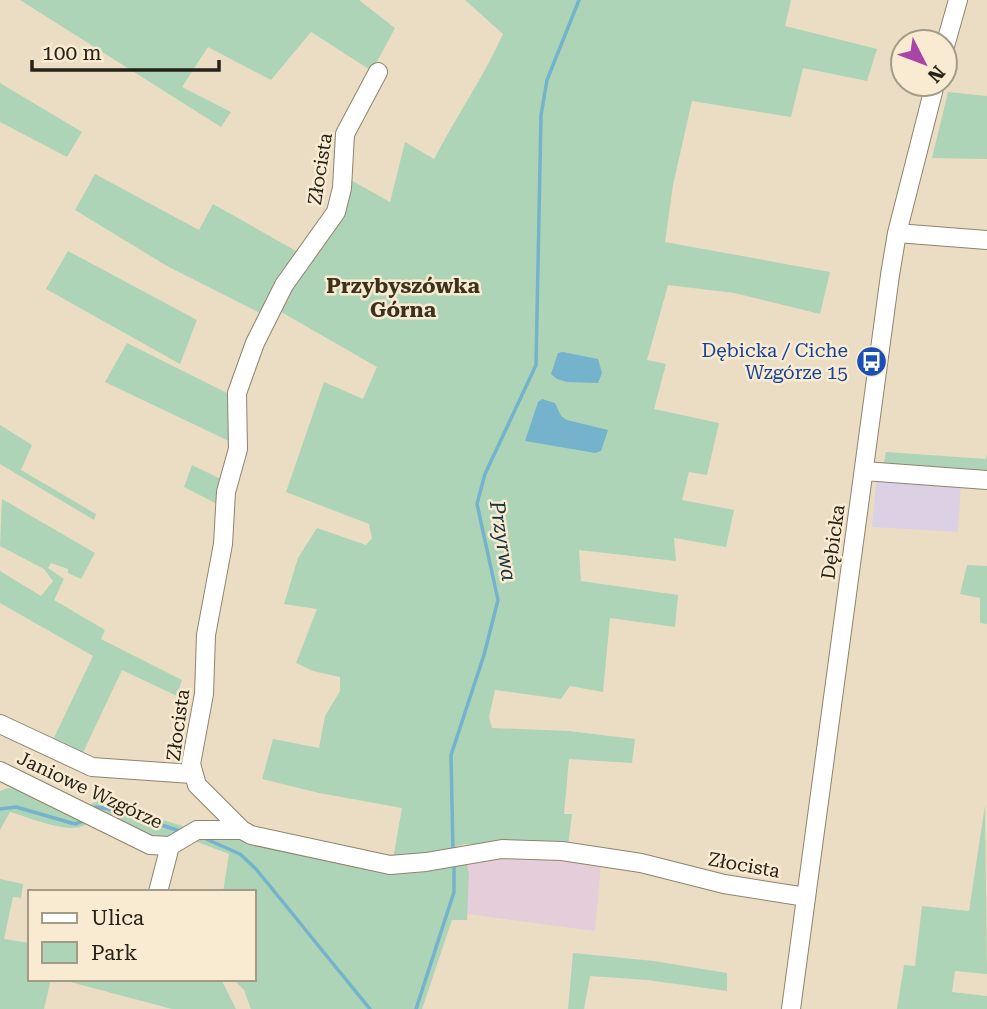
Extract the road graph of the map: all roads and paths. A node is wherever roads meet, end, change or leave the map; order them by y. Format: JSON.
{"nodes":[{"id":1,"x":954,"y":1,"type":"edge"},
{"id":2,"x":949,"y":28,"type":"edge"},
{"id":3,"x":378,"y":72,"type":"dead end"},
{"id":4,"x":931,"y":98,"type":"edge"},
{"id":5,"x":897,"y":233,"type":"junction"},
{"id":6,"x":987,"y":240,"type":"edge"},
{"id":7,"x":864,"y":471,"type":"junction"},
{"id":8,"x":987,"y":480,"type":"edge"},
{"id":9,"x":0,"y":724,"type":"edge"},
{"id":10,"x":0,"y":771,"type":"edge"},
{"id":11,"x":192,"y":774,"type":"junction"},
{"id":12,"x":242,"y":830,"type":"junction"},
{"id":13,"x":170,"y":846,"type":"junction"},
{"id":14,"x":159,"y":890,"type":"edge"},
{"id":15,"x":806,"y":897,"type":"junction"},
{"id":16,"x":791,"y":1009,"type":"edge"}],
"edges":[{"from":1,"to":2,"type":"street"},
{"from":3,"to":11,"type":"street","name":"Złocista"},
{"from":4,"to":5,"type":"street","name":"Dębicka"},
{"from":5,"to":6,"type":"street"},
{"from":5,"to":7,"type":"street","name":"Dębicka"},
{"from":7,"to":8,"type":"street"},
{"from":7,"to":15,"type":"street","name":"Dębicka"},
{"from":9,"to":11,"type":"street"},
{"from":10,"to":13,"type":"street","name":"Janiowe Wzgórze"},
{"from":11,"to":12,"type":"street","name":"Złocista"},
{"from":12,"to":13,"type":"street","name":"Janiowe Wzgórze"},
{"from":12,"to":15,"type":"street","name":"Złocista"},
{"from":13,"to":14,"type":"street"},
{"from":15,"to":16,"type":"street","name":"Dębicka"}]}
